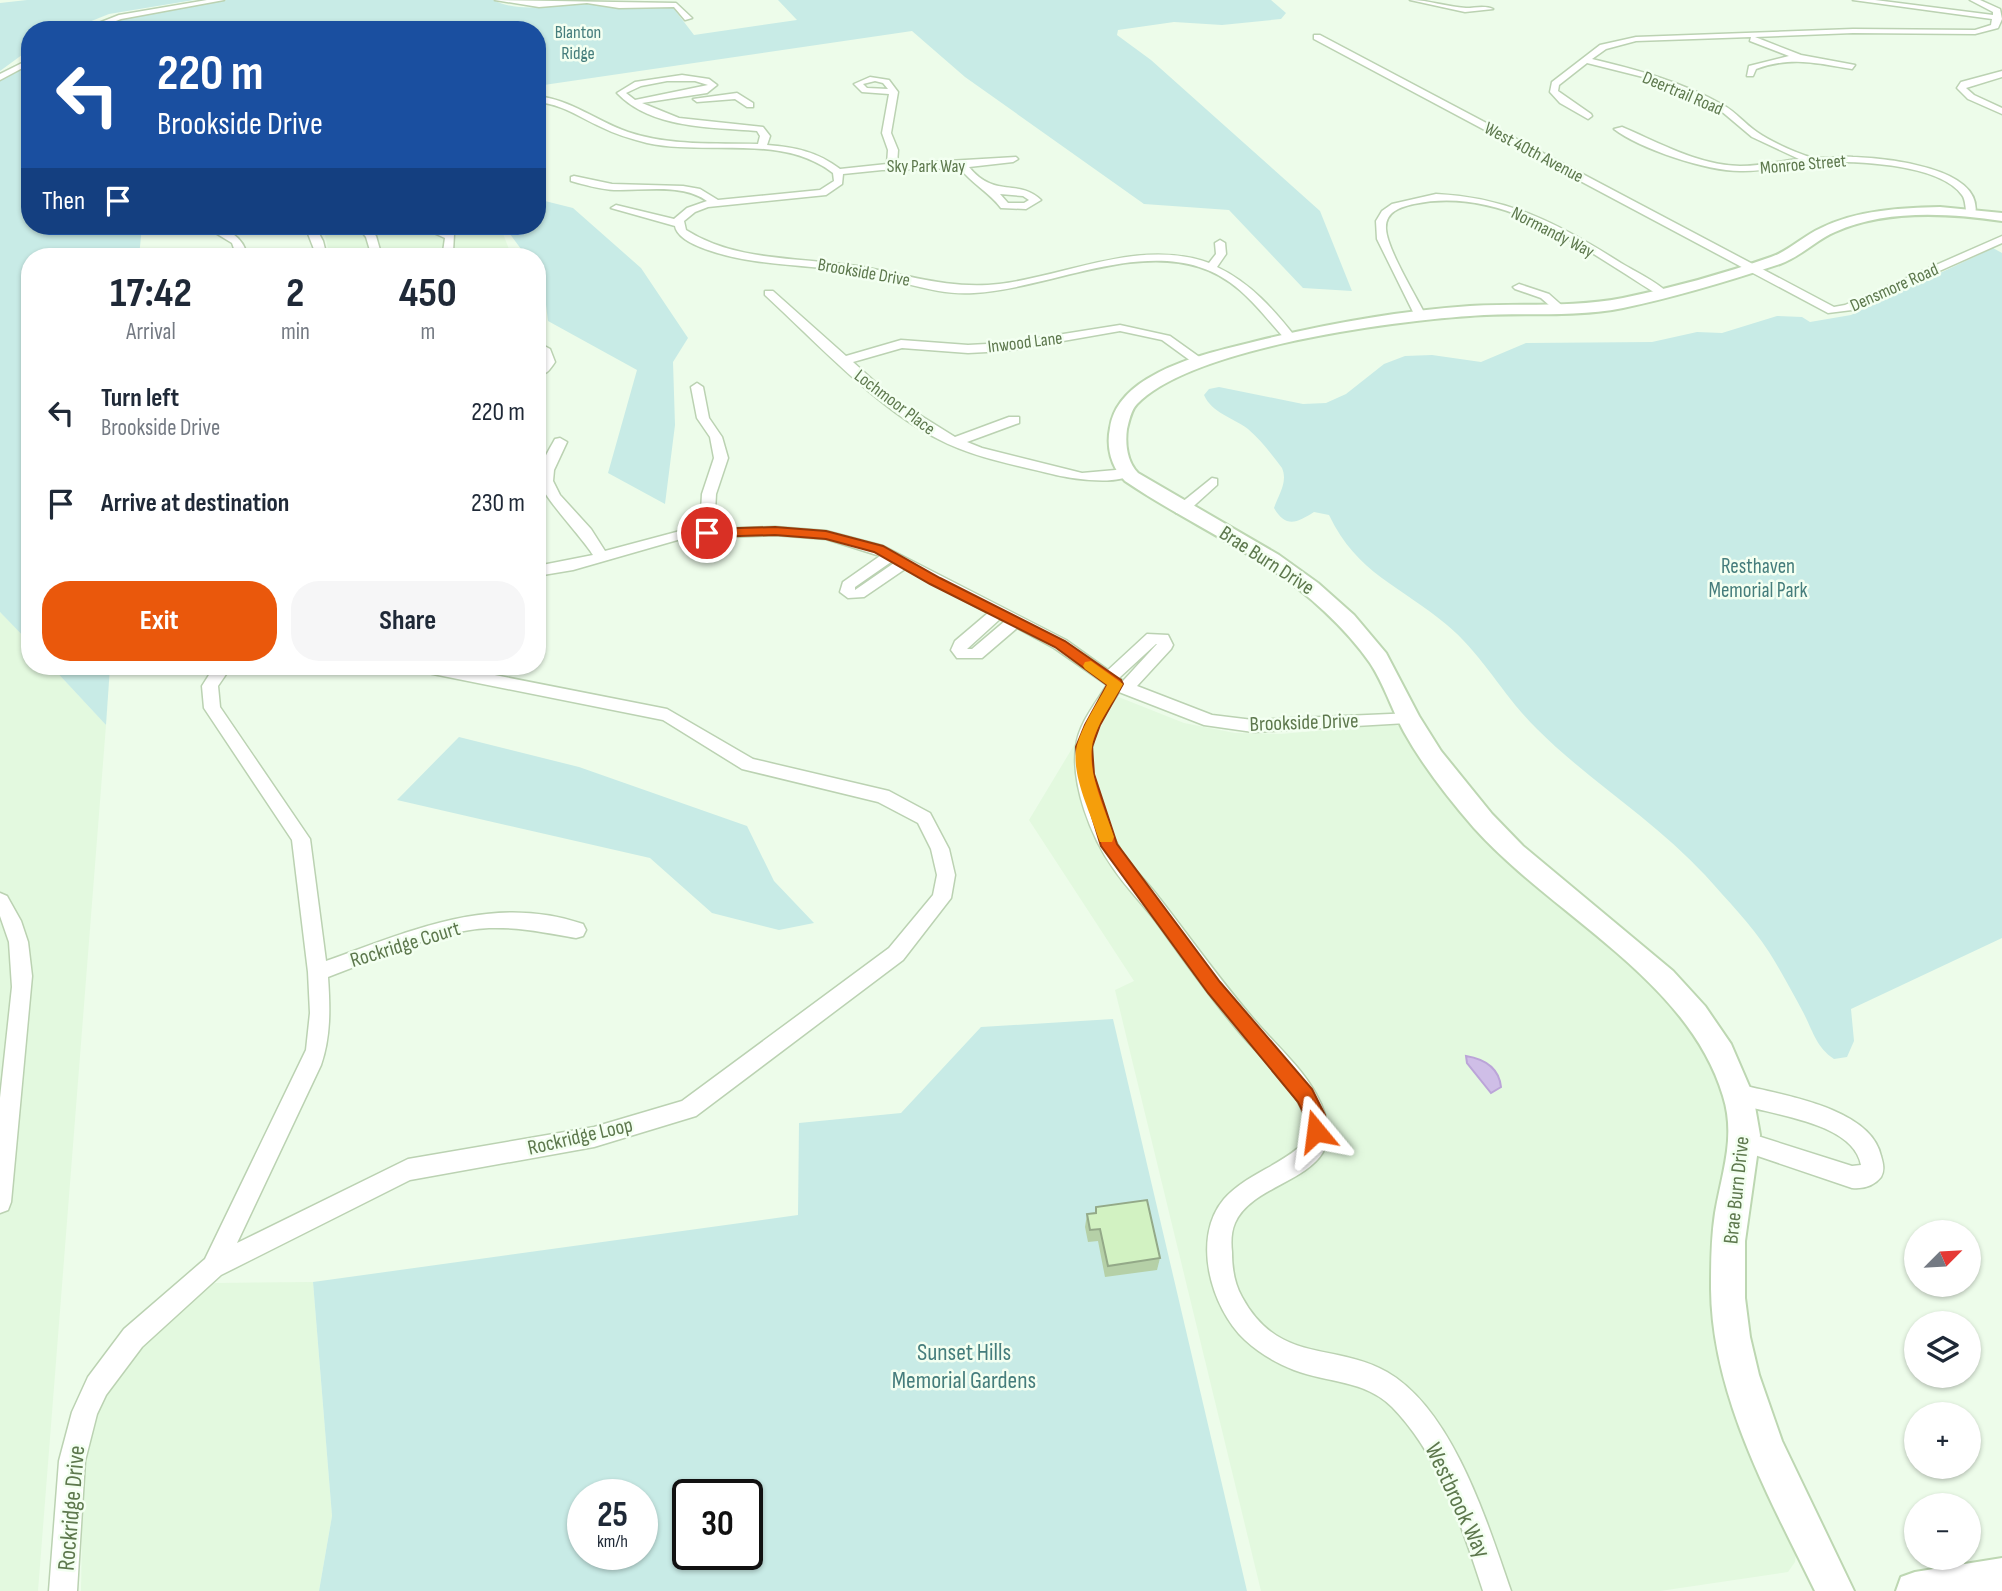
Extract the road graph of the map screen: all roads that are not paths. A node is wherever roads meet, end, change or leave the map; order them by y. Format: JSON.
{"nodes":[{"id":1,"x":220,"y":0,"type":"edge"},
{"id":2,"x":499,"y":0,"type":"edge"},
{"id":3,"x":1413,"y":0,"type":"edge"},
{"id":4,"x":1857,"y":0,"type":"edge"},
{"id":5,"x":1974,"y":0,"type":"edge"},
{"id":6,"x":591,"y":1,"type":"edge"},
{"id":7,"x":1489,"y":9,"type":"dead end"},
{"id":8,"x":688,"y":18,"type":"dead end"},
{"id":9,"x":1999,"y":18,"type":"edge"},
{"id":10,"x":107,"y":21,"type":"edge"},
{"id":11,"x":1747,"y":36,"type":"junction"},
{"id":12,"x":1317,"y":37,"type":"dead end"},
{"id":13,"x":1799,"y":57,"type":"junction"},
{"id":14,"x":1586,"y":60,"type":"junction"},
{"id":15,"x":21,"y":66,"type":"edge"},
{"id":16,"x":1852,"y":68,"type":"dead end"},
{"id":17,"x":1750,"y":74,"type":"dead end"},
{"id":18,"x":2002,"y":74,"type":"edge"},
{"id":19,"x":0,"y":77,"type":"edge"},
{"id":20,"x":894,"y":92,"type":"dead end"},
{"id":21,"x":687,"y":95,"type":"junction"},
{"id":22,"x":546,"y":100,"type":"edge"},
{"id":23,"x":633,"y":103,"type":"junction"},
{"id":24,"x":750,"y":105,"type":"dead end"},
{"id":25,"x":1738,"y":109,"type":"dead end"},
{"id":26,"x":1727,"y":110,"type":"junction"},
{"id":27,"x":2002,"y":111,"type":"edge"},
{"id":28,"x":1588,"y":116,"type":"dead end"},
{"id":29,"x":1619,"y":129,"type":"dead end"},
{"id":30,"x":762,"y":148,"type":"junction"},
{"id":31,"x":1013,"y":159,"type":"dead end"},
{"id":32,"x":1810,"y":160,"type":"junction"},
{"id":33,"x":892,"y":167,"type":"junction"},
{"id":34,"x":964,"y":167,"type":"junction"},
{"id":35,"x":838,"y":172,"type":"junction"},
{"id":36,"x":574,"y":179,"type":"dead end"},
{"id":37,"x":992,"y":190,"type":"dead end"},
{"id":38,"x":716,"y":203,"type":"junction"},
{"id":39,"x":616,"y":208,"type":"dead end"},
{"id":40,"x":1971,"y":213,"type":"junction"},
{"id":41,"x":2002,"y":218,"type":"edge"},
{"id":42,"x":680,"y":224,"type":"junction"},
{"id":43,"x":225,"y":235,"type":"edge"},
{"id":44,"x":2002,"y":239,"type":"edge"},
{"id":45,"x":1220,"y":243,"type":"dead end"},
{"id":46,"x":241,"y":248,"type":"edge"},
{"id":47,"x":1751,"y":267,"type":"junction"},
{"id":48,"x":1211,"y":268,"type":"junction"},
{"id":49,"x":1519,"y":287,"type":"dead end"},
{"id":50,"x":1661,"y":292,"type":"junction"},
{"id":51,"x":769,"y":293,"type":"dead end"},
{"id":52,"x":1561,"y":310,"type":"junction"},
{"id":53,"x":1420,"y":316,"type":"junction"},
{"id":54,"x":1290,"y":339,"type":"junction"},
{"id":55,"x":844,"y":361,"type":"junction"},
{"id":56,"x":1199,"y":361,"type":"junction"},
{"id":57,"x":697,"y":387,"type":"dead end"},
{"id":58,"x":1014,"y":421,"type":"dead end"},
{"id":59,"x":956,"y":442,"type":"junction"},
{"id":60,"x":560,"y":443,"type":"dead end"},
{"id":61,"x":1127,"y":473,"type":"junction"},
{"id":62,"x":1212,"y":481,"type":"dead end"},
{"id":63,"x":1181,"y":510,"type":"junction"},
{"id":64,"x":707,"y":533,"type":"junction"},
{"id":65,"x":601,"y":556,"type":"junction"},
{"id":66,"x":546,"y":570,"type":"edge"},
{"id":67,"x":999,"y":612,"type":"junction"},
{"id":68,"x":1016,"y":620,"type":"junction"},
{"id":69,"x":216,"y":675,"type":"edge"},
{"id":70,"x":468,"y":675,"type":"edge"},
{"id":71,"x":1116,"y":683,"type":"junction"},
{"id":72,"x":1407,"y":717,"type":"junction"},
{"id":73,"x":0,"y":901,"type":"edge"},
{"id":74,"x":576,"y":930,"type":"dead end"},
{"id":75,"x":318,"y":972,"type":"junction"},
{"id":76,"x":1737,"y":1094,"type":"junction"},
{"id":77,"x":1745,"y":1142,"type":"junction"},
{"id":78,"x":247,"y":1196,"type":"junction"},
{"id":79,"x":0,"y":1202,"type":"edge"},
{"id":80,"x":288,"y":1228,"type":"junction"},
{"id":81,"x":213,"y":1267,"type":"junction"},
{"id":82,"x":2002,"y":1577,"type":"edge"},
{"id":83,"x":63,"y":1591,"type":"edge"},
{"id":84,"x":1497,"y":1591,"type":"edge"},
{"id":85,"x":1835,"y":1591,"type":"edge"},
{"id":86,"x":1915,"y":1591,"type":"edge"}],
"edges":[{"from":1,"to":10,"type":"street"},
{"from":2,"to":6,"type":"street"},
{"from":3,"to":7,"type":"street"},
{"from":4,"to":9,"type":"street"},
{"from":5,"to":9,"type":"street"},
{"from":6,"to":8,"type":"street"},
{"from":9,"to":11,"type":"street"},
{"from":11,"to":13,"type":"street"},
{"from":11,"to":14,"type":"street"},
{"from":12,"to":47,"type":"street","name":"West 40th Avenue"},
{"from":13,"to":16,"type":"street"},
{"from":13,"to":17,"type":"street"},
{"from":14,"to":26,"type":"street","name":"Deertrail Road"},
{"from":14,"to":28,"type":"street"},
{"from":15,"to":19,"type":"street"},
{"from":18,"to":27,"type":"street"},
{"from":20,"to":33,"type":"street"},
{"from":21,"to":23,"type":"street"},
{"from":21,"to":23,"type":"street"},
{"from":21,"to":24,"type":"street"},
{"from":22,"to":30,"type":"street"},
{"from":23,"to":30,"type":"street"},
{"from":25,"to":26,"type":"street"},
{"from":26,"to":32,"type":"street","name":"Deertrail Road"},
{"from":29,"to":32,"type":"street","name":"Monroe Street"},
{"from":30,"to":35,"type":"street"},
{"from":31,"to":34,"type":"street","name":"Sky Park Way"},
{"from":32,"to":40,"type":"street","name":"Monroe Street"},
{"from":33,"to":34,"type":"street","name":"Sky Park Way"},
{"from":33,"to":35,"type":"street","name":"Sky Park Way"},
{"from":34,"to":37,"type":"street"},
{"from":35,"to":38,"type":"street"},
{"from":36,"to":38,"type":"street"},
{"from":38,"to":42,"type":"street"},
{"from":39,"to":42,"type":"street"},
{"from":40,"to":41,"type":"street"},
{"from":40,"to":47,"type":"street"},
{"from":42,"to":48,"type":"street","name":"Brookside Drive"},
{"from":43,"to":46,"type":"street"},
{"from":44,"to":47,"type":"street","name":"Densmore Road"},
{"from":45,"to":48,"type":"street"},
{"from":47,"to":50,"type":"street"},
{"from":48,"to":54,"type":"street","name":"Brookside Drive"},
{"from":49,"to":52,"type":"street"},
{"from":50,"to":52,"type":"street"},
{"from":50,"to":53,"type":"street","name":"Normandy Way"},
{"from":51,"to":55,"type":"street","name":"Lochmoor Place"},
{"from":52,"to":53,"type":"street"},
{"from":53,"to":54,"type":"street"},
{"from":54,"to":56,"type":"street"},
{"from":55,"to":56,"type":"street","name":"Inwood Lane"},
{"from":55,"to":59,"type":"street","name":"Lochmoor Place"},
{"from":56,"to":61,"type":"street"},
{"from":57,"to":64,"type":"street"},
{"from":58,"to":59,"type":"street"},
{"from":59,"to":61,"type":"street","name":"Lochmoor Place"},
{"from":60,"to":65,"type":"street"},
{"from":61,"to":63,"type":"street","name":"Brae Burn Drive"},
{"from":62,"to":63,"type":"street"},
{"from":63,"to":72,"type":"street","name":"Brae Burn Drive"},
{"from":64,"to":65,"type":"street","name":"Brookside Drive"},
{"from":64,"to":67,"type":"street","name":"Brookside Drive"},
{"from":65,"to":66,"type":"street","name":"Brookside Drive"},
{"from":67,"to":68,"type":"street","name":"Brookside Drive"},
{"from":67,"to":68,"type":"street"},
{"from":68,"to":71,"type":"street","name":"Brookside Drive"},
{"from":69,"to":75,"type":"street"},
{"from":70,"to":80,"type":"street","name":"Rockridge Loop"},
{"from":71,"to":72,"type":"street","name":"Brookside Drive"},
{"from":71,"to":84,"type":"street","name":"Westbrook Way"},
{"from":72,"to":76,"type":"street","name":"Brae Burn Drive"},
{"from":73,"to":79,"type":"street"},
{"from":74,"to":75,"type":"street","name":"Rockridge Court"},
{"from":75,"to":78,"type":"street"},
{"from":76,"to":77,"type":"street","name":"Brae Burn Drive"},
{"from":76,"to":77,"type":"street"},
{"from":77,"to":85,"type":"street","name":"Brae Burn Drive"},
{"from":78,"to":80,"type":"street"},
{"from":78,"to":81,"type":"street"},
{"from":80,"to":81,"type":"street","name":"Rockridge Loop"},
{"from":81,"to":83,"type":"street","name":"Rockridge Drive"},
{"from":82,"to":86,"type":"street"}]}
